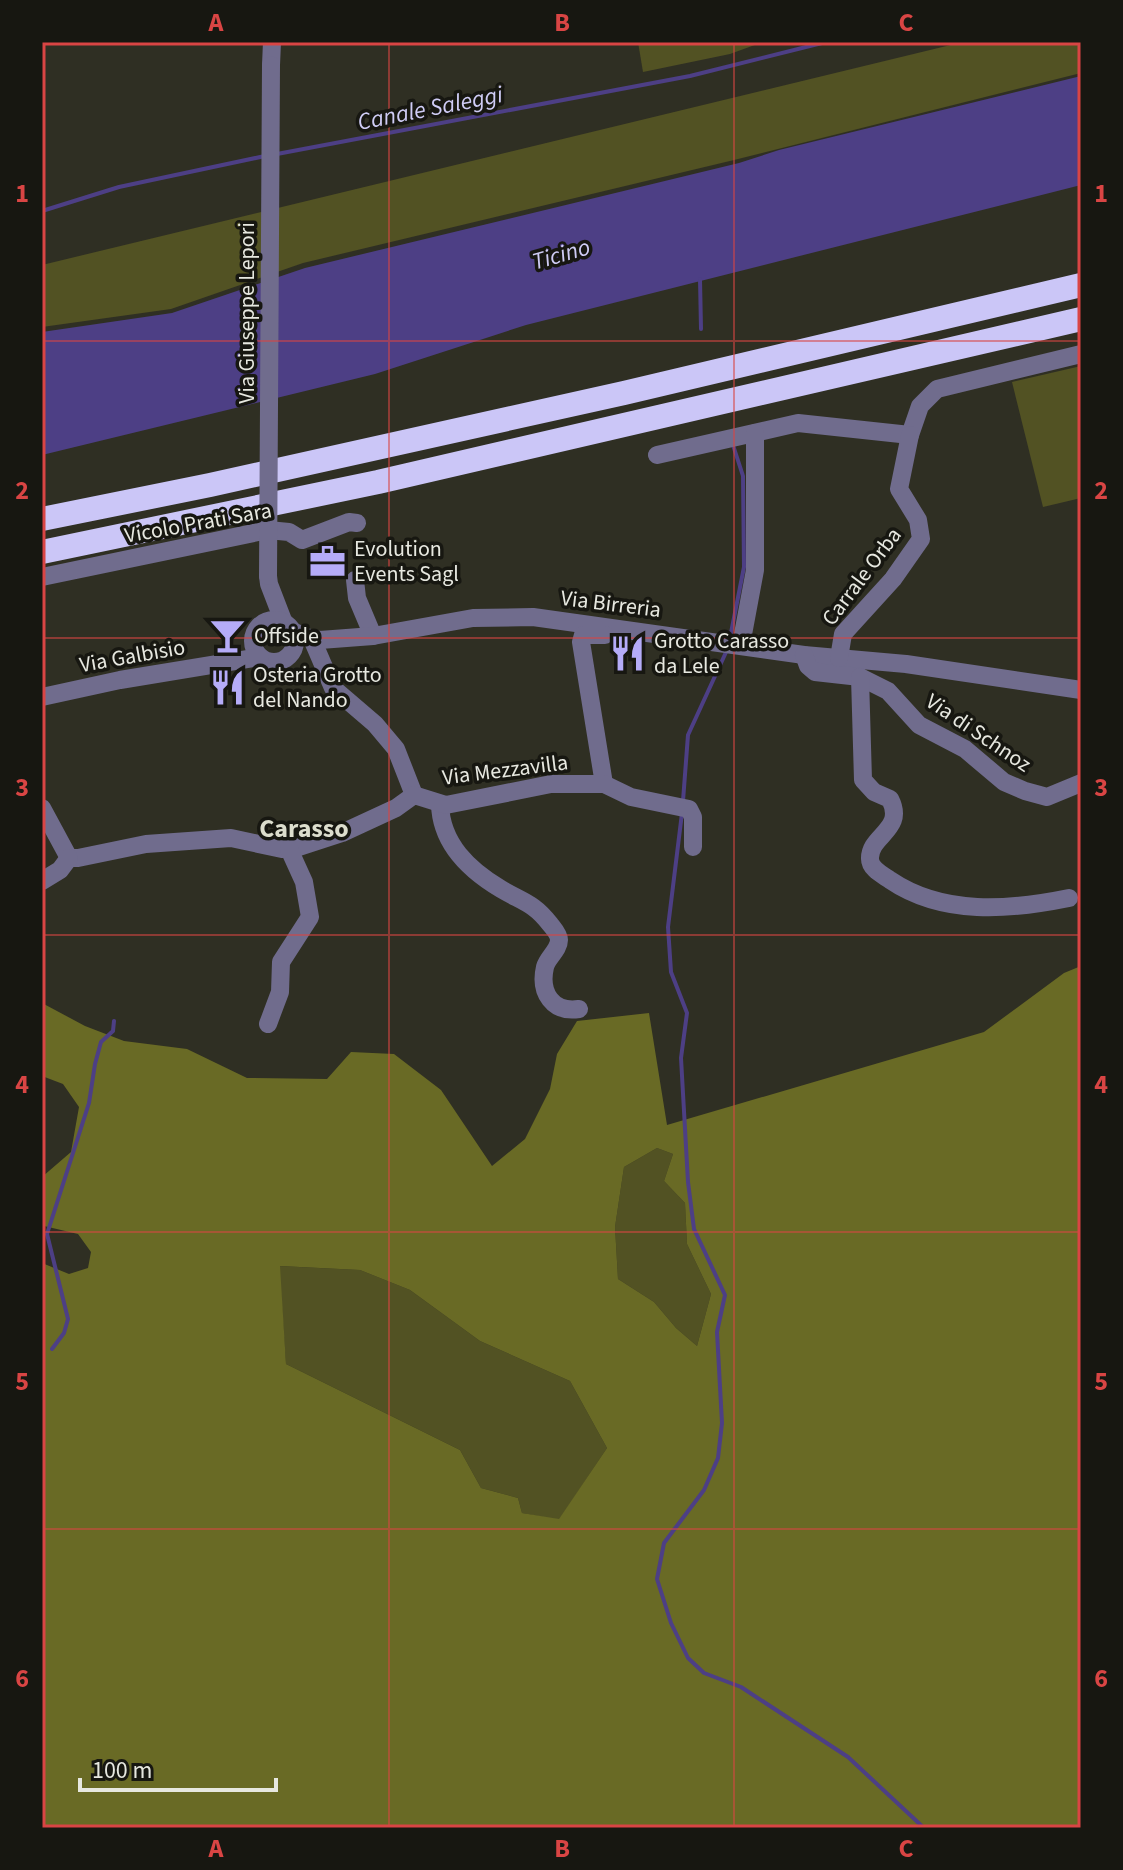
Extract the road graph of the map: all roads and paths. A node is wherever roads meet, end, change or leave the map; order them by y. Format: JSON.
{"nodes":[{"id":1,"x":272,"y":42,"type":"edge"},
{"id":2,"x":1081,"y":285,"type":"edge"},
{"id":3,"x":1081,"y":319,"type":"edge"},
{"id":4,"x":1081,"y":354,"type":"edge"},
{"id":5,"x":755,"y":433,"type":"junction"},
{"id":6,"x":910,"y":435,"type":"junction"},
{"id":7,"x":657,"y":455,"type":"dead end"},
{"id":8,"x":42,"y":519,"type":"edge"},
{"id":9,"x":357,"y":523,"type":"dead end"},
{"id":10,"x":42,"y":552,"type":"edge"},
{"id":11,"x":42,"y":577,"type":"edge"},
{"id":12,"x":269,"y":580,"type":"junction"},
{"id":13,"x":355,"y":580,"type":"dead end"},
{"id":14,"x":288,"y":627,"type":"junction"},
{"id":15,"x":615,"y":628,"type":"junction"},
{"id":16,"x":373,"y":636,"type":"junction"},
{"id":17,"x":257,"y":642,"type":"junction"},
{"id":18,"x":738,"y":645,"type":"junction"},
{"id":19,"x":314,"y":646,"type":"junction"},
{"id":20,"x":291,"y":653,"type":"junction"},
{"id":21,"x":804,"y":655,"type":"junction"},
{"id":22,"x":839,"y":658,"type":"junction"},
{"id":23,"x":860,"y":677,"type":"junction"},
{"id":24,"x":1081,"y":690,"type":"edge"},
{"id":25,"x":42,"y":697,"type":"edge"},
{"id":26,"x":1081,"y":783,"type":"edge"},
{"id":27,"x":604,"y":784,"type":"junction"},
{"id":28,"x":414,"y":795,"type":"junction"},
{"id":29,"x":440,"y":804,"type":"junction"},
{"id":30,"x":42,"y":808,"type":"edge"},
{"id":31,"x":693,"y":847,"type":"dead end"},
{"id":32,"x":289,"y":849,"type":"junction"},
{"id":33,"x":69,"y":858,"type":"junction"},
{"id":34,"x":42,"y":881,"type":"edge"},
{"id":35,"x":1069,"y":898,"type":"dead end"},
{"id":36,"x":579,"y":1009,"type":"dead end"},
{"id":37,"x":268,"y":1024,"type":"dead end"}],
"edges":[{"from":1,"to":12,"type":"street","name":"Via Giuseppe Lepori","bridge":true},
{"from":2,"to":8,"type":"highway"},
{"from":3,"to":10,"type":"highway"},
{"from":4,"to":6,"type":"street"},
{"from":5,"to":6,"type":"street"},
{"from":5,"to":7,"type":"street"},
{"from":5,"to":18,"type":"street"},
{"from":6,"to":22,"type":"street","name":"Carrale Orba"},
{"from":9,"to":11,"type":"street","name":"Vicolo Prati Sara"},
{"from":12,"to":14,"type":"street","name":"Via Giuseppe Lepori"},
{"from":12,"to":17,"type":"street","name":"Via Giuseppe Lepori"},
{"from":13,"to":16,"type":"street"},
{"from":14,"to":17,"type":"street"},
{"from":14,"to":19,"type":"street","name":"Via Birreria"},
{"from":14,"to":20,"type":"street"},
{"from":15,"to":16,"type":"street","name":"Via Birreria"},
{"from":15,"to":18,"type":"street","name":"Via Birreria"},
{"from":15,"to":27,"type":"street"},
{"from":16,"to":19,"type":"street","name":"Via Birreria"},
{"from":17,"to":20,"type":"street"},
{"from":17,"to":25,"type":"street","name":"Via Galbisio"},
{"from":18,"to":21,"type":"street","name":"Via Birreria"},
{"from":19,"to":20,"type":"street","name":"Via Birreria"},
{"from":19,"to":28,"type":"street"},
{"from":21,"to":22,"type":"street","name":"Via Birreria"},
{"from":21,"to":23,"type":"street"},
{"from":22,"to":24,"type":"street","name":"Via Birreria"},
{"from":23,"to":26,"type":"street","name":"Via di Schnoz"},
{"from":23,"to":35,"type":"street"},
{"from":27,"to":29,"type":"street","name":"Via Mezzavilla"},
{"from":27,"to":31,"type":"street","name":"Via Mezzavilla"},
{"from":28,"to":29,"type":"street","name":"Via Mezzavilla"},
{"from":28,"to":32,"type":"street","name":"Via Mezzavilla"},
{"from":29,"to":36,"type":"street"},
{"from":30,"to":33,"type":"street"},
{"from":32,"to":33,"type":"street","name":"Via Mezzavilla"},
{"from":32,"to":37,"type":"street"},
{"from":33,"to":34,"type":"street"}]}
